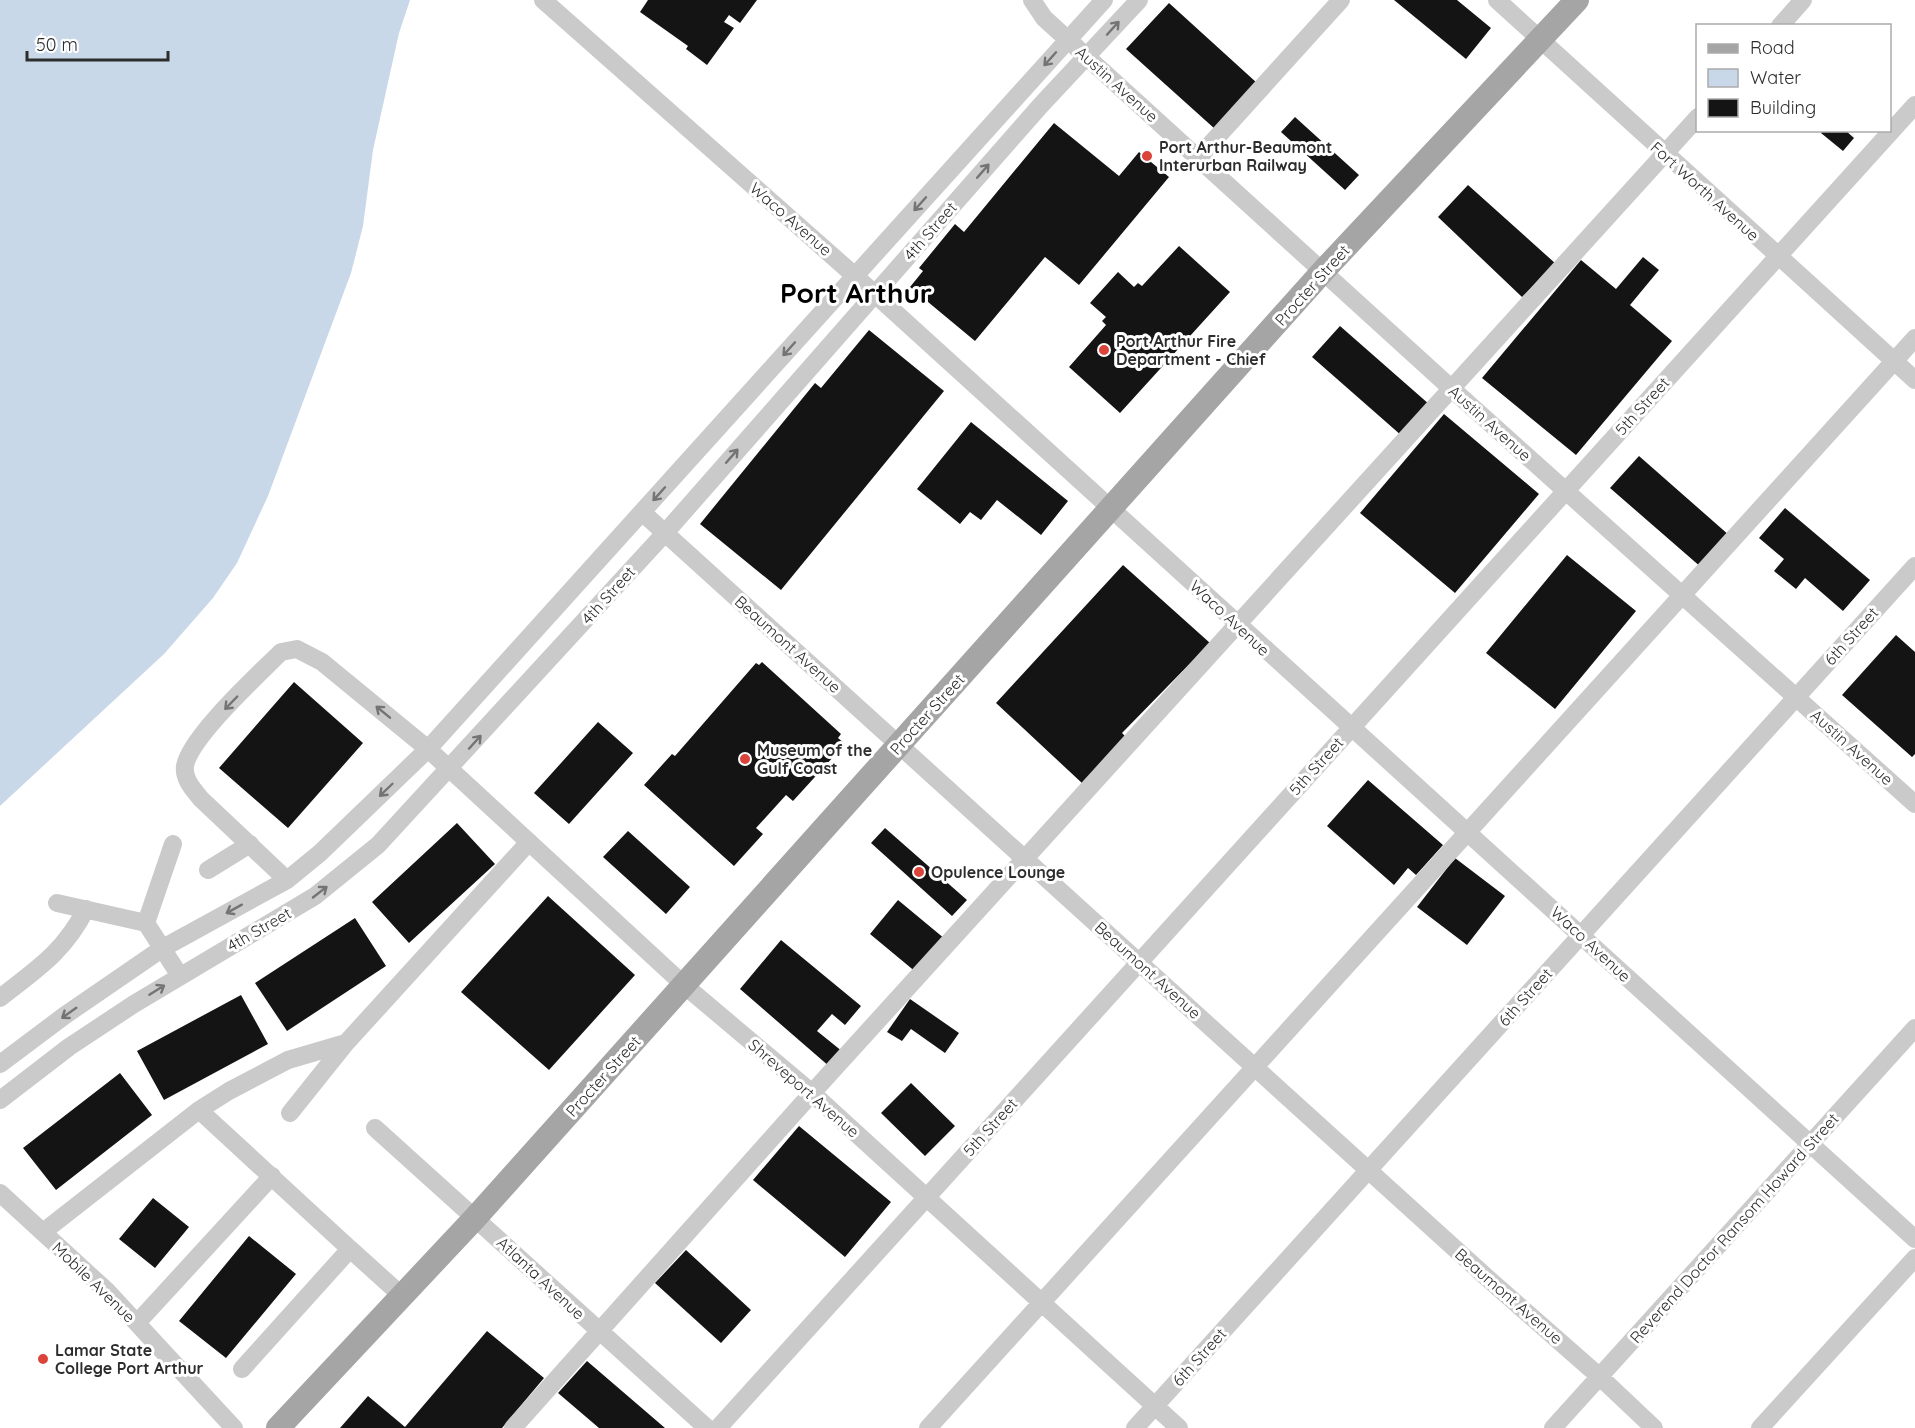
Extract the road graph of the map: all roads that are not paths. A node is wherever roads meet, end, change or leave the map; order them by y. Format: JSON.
{"nodes":[{"id":1,"x":543,"y":0,"type":"edge"},
{"id":2,"x":1032,"y":0,"type":"edge"},
{"id":3,"x":1104,"y":0,"type":"edge"},
{"id":4,"x":1139,"y":0,"type":"edge"},
{"id":5,"x":1341,"y":0,"type":"edge"},
{"id":6,"x":1497,"y":0,"type":"edge"},
{"id":7,"x":1577,"y":0,"type":"edge"},
{"id":8,"x":1803,"y":0,"type":"edge"},
{"id":9,"x":1782,"y":24,"type":"edge"},
{"id":10,"x":1068,"y":39,"type":"junction"},
{"id":11,"x":1542,"y":40,"type":"junction"},
{"id":12,"x":1088,"y":56,"type":"junction"},
{"id":13,"x":1915,"y":105,"type":"edge"},
{"id":14,"x":1696,"y":119,"type":"edge"},
{"id":15,"x":1891,"y":131,"type":"edge"},
{"id":16,"x":1891,"y":132,"type":"edge"},
{"id":17,"x":1664,"y":154,"type":"junction"},
{"id":18,"x":1198,"y":158,"type":"junction"},
{"id":19,"x":1778,"y":256,"type":"junction"},
{"id":20,"x":1324,"y":270,"type":"junction"},
{"id":21,"x":855,"y":276,"type":"junction"},
{"id":22,"x":875,"y":294,"type":"junction"},
{"id":23,"x":1915,"y":338,"type":"edge"},
{"id":24,"x":1894,"y":361,"type":"junction"},
{"id":25,"x":1915,"y":380,"type":"edge"},
{"id":26,"x":1452,"y":389,"type":"junction"},
{"id":27,"x":1565,"y":491,"type":"junction"},
{"id":28,"x":1112,"y":509,"type":"junction"},
{"id":29,"x":643,"y":513,"type":"junction"},
{"id":30,"x":665,"y":533,"type":"junction"},
{"id":31,"x":1915,"y":566,"type":"edge"},
{"id":32,"x":1682,"y":595,"type":"junction"},
{"id":33,"x":1238,"y":626,"type":"junction"},
{"id":34,"x":1796,"y":697,"type":"junction"},
{"id":35,"x":1351,"y":727,"type":"junction"},
{"id":36,"x":900,"y":744,"type":"junction"},
{"id":37,"x":428,"y":749,"type":"junction"},
{"id":38,"x":450,"y":769,"type":"junction"},
{"id":39,"x":1915,"y":804,"type":"edge"},
{"id":40,"x":1467,"y":832,"type":"junction"},
{"id":41,"x":529,"y":842,"type":"junction"},
{"id":42,"x":173,"y":844,"type":"dead end"},
{"id":43,"x":250,"y":844,"type":"junction"},
{"id":44,"x":1024,"y":858,"type":"junction"},
{"id":45,"x":208,"y":870,"type":"dead end"},
{"id":46,"x":287,"y":880,"type":"junction"},
{"id":47,"x":57,"y":903,"type":"dead end"},
{"id":48,"x":86,"y":909,"type":"junction"},
{"id":49,"x":146,"y":923,"type":"junction"},
{"id":50,"x":1581,"y":935,"type":"junction"},
{"id":51,"x":163,"y":948,"type":"junction"},
{"id":52,"x":1139,"y":962,"type":"junction"},
{"id":53,"x":180,"y":976,"type":"junction"},
{"id":54,"x":684,"y":985,"type":"junction"},
{"id":55,"x":0,"y":998,"type":"edge"},
{"id":56,"x":1915,"y":1028,"type":"edge"},
{"id":57,"x":346,"y":1043,"type":"junction"},
{"id":58,"x":0,"y":1064,"type":"edge"},
{"id":59,"x":1254,"y":1065,"type":"junction"},
{"id":60,"x":812,"y":1093,"type":"junction"},
{"id":61,"x":0,"y":1100,"type":"edge"},
{"id":62,"x":199,"y":1110,"type":"junction"},
{"id":63,"x":290,"y":1113,"type":"dead end"},
{"id":64,"x":375,"y":1128,"type":"dead end"},
{"id":65,"x":1809,"y":1144,"type":"junction"},
{"id":66,"x":1369,"y":1169,"type":"junction"},
{"id":67,"x":272,"y":1176,"type":"junction"},
{"id":68,"x":0,"y":1193,"type":"edge"},
{"id":69,"x":927,"y":1197,"type":"junction"},
{"id":70,"x":476,"y":1217,"type":"junction"},
{"id":71,"x":43,"y":1232,"type":"junction"},
{"id":72,"x":1915,"y":1239,"type":"edge"},
{"id":73,"x":350,"y":1249,"type":"junction"},
{"id":74,"x":1915,"y":1258,"type":"edge"},
{"id":75,"x":400,"y":1295,"type":"junction"},
{"id":76,"x":1041,"y":1302,"type":"junction"},
{"id":77,"x":136,"y":1323,"type":"junction"},
{"id":78,"x":600,"y":1332,"type":"junction"},
{"id":79,"x":242,"y":1370,"type":"dead end"},
{"id":80,"x":1600,"y":1377,"type":"junction"},
{"id":81,"x":1154,"y":1406,"type":"junction"},
{"id":82,"x":234,"y":1428,"type":"edge"},
{"id":83,"x":278,"y":1428,"type":"edge"},
{"id":84,"x":513,"y":1428,"type":"edge"},
{"id":85,"x":707,"y":1428,"type":"edge"},
{"id":86,"x":718,"y":1428,"type":"edge"},
{"id":87,"x":927,"y":1428,"type":"edge"},
{"id":88,"x":1135,"y":1428,"type":"edge"},
{"id":89,"x":1179,"y":1428,"type":"edge"},
{"id":90,"x":1553,"y":1428,"type":"edge"},
{"id":91,"x":1654,"y":1428,"type":"edge"},
{"id":92,"x":1760,"y":1428,"type":"edge"}],
"edges":[{"from":1,"to":21,"type":"street","name":"Waco Avenue"},
{"from":2,"to":10,"type":"street","name":"Austin Avenue"},
{"from":3,"to":10,"type":"street","name":"4th Street"},
{"from":12,"to":4,"type":"street","name":"4th Street","one_way":true},
{"from":5,"to":18,"type":"street"},
{"from":6,"to":11,"type":"street","name":"Fort Worth Avenue"},
{"from":7,"to":11,"type":"main road","name":"Procter Street"},
{"from":8,"to":9,"type":"street"},
{"from":10,"to":12,"type":"street","name":"Austin Avenue"},
{"from":10,"to":21,"type":"street","name":"4th Street","one_way":true},
{"from":11,"to":17,"type":"street","name":"Fort Worth Avenue"},
{"from":11,"to":20,"type":"main road","name":"Procter Street"},
{"from":12,"to":18,"type":"street","name":"Austin Avenue"},
{"from":22,"to":12,"type":"street","name":"4th Street","one_way":true},
{"from":13,"to":15,"type":"street","name":"5th Street"},
{"from":14,"to":17,"type":"street"},
{"from":16,"to":19,"type":"street","name":"5th Street"},
{"from":17,"to":19,"type":"street","name":"Fort Worth Avenue"},
{"from":17,"to":26,"type":"street"},
{"from":18,"to":20,"type":"street","name":"Austin Avenue"},
{"from":19,"to":24,"type":"street","name":"Fort Worth Avenue"},
{"from":19,"to":27,"type":"street","name":"5th Street"},
{"from":20,"to":26,"type":"street","name":"Austin Avenue"},
{"from":20,"to":28,"type":"main road","name":"Procter Street"},
{"from":21,"to":22,"type":"street","name":"Waco Avenue"},
{"from":21,"to":29,"type":"street","name":"4th Street","one_way":true},
{"from":22,"to":28,"type":"street","name":"Waco Avenue"},
{"from":30,"to":22,"type":"street","name":"4th Street","one_way":true},
{"from":23,"to":24,"type":"street"},
{"from":24,"to":25,"type":"street","name":"Fort Worth Avenue"},
{"from":24,"to":32,"type":"street"},
{"from":26,"to":27,"type":"street","name":"Austin Avenue"},
{"from":26,"to":33,"type":"street"},
{"from":27,"to":32,"type":"street","name":"Austin Avenue"},
{"from":27,"to":35,"type":"street","name":"5th Street"},
{"from":28,"to":33,"type":"street","name":"Waco Avenue"},
{"from":28,"to":36,"type":"main road","name":"Procter Street"},
{"from":29,"to":30,"type":"street","name":"Beaumont Avenue"},
{"from":29,"to":37,"type":"street","name":"4th Street"},
{"from":30,"to":36,"type":"street","name":"Beaumont Avenue"},
{"from":38,"to":30,"type":"street","name":"4th Street","one_way":true},
{"from":31,"to":34,"type":"street","name":"6th Street"},
{"from":32,"to":34,"type":"street","name":"Austin Avenue"},
{"from":32,"to":40,"type":"street"},
{"from":33,"to":35,"type":"street","name":"Waco Avenue"},
{"from":33,"to":44,"type":"street"},
{"from":34,"to":39,"type":"street","name":"Austin Avenue"},
{"from":34,"to":50,"type":"street","name":"6th Street"},
{"from":35,"to":40,"type":"street","name":"Waco Avenue"},
{"from":35,"to":52,"type":"street","name":"5th Street"},
{"from":36,"to":44,"type":"street","name":"Beaumont Avenue"},
{"from":36,"to":54,"type":"main road","name":"Procter Street"},
{"from":37,"to":38,"type":"street","name":"Shreveport Avenue"},
{"from":37,"to":43,"type":"street","name":"Shreveport Avenue","one_way":true},
{"from":37,"to":46,"type":"street","name":"4th Street","one_way":true},
{"from":38,"to":41,"type":"street","name":"Shreveport Avenue"},
{"from":53,"to":38,"type":"street","name":"4th Street","one_way":true},
{"from":40,"to":50,"type":"street","name":"Waco Avenue"},
{"from":40,"to":59,"type":"street"},
{"from":41,"to":54,"type":"street","name":"Shreveport Avenue"},
{"from":41,"to":57,"type":"street"},
{"from":42,"to":49,"type":"street"},
{"from":43,"to":45,"type":"street"},
{"from":43,"to":46,"type":"street","name":"Shreveport Avenue"},
{"from":44,"to":52,"type":"street","name":"Beaumont Avenue"},
{"from":44,"to":60,"type":"street"},
{"from":46,"to":51,"type":"street","name":"4th Street","one_way":true},
{"from":47,"to":48,"type":"street"},
{"from":48,"to":49,"type":"street"},
{"from":48,"to":55,"type":"street"},
{"from":49,"to":51,"type":"street"},
{"from":50,"to":65,"type":"street","name":"Waco Avenue"},
{"from":50,"to":66,"type":"street","name":"6th Street"},
{"from":51,"to":53,"type":"street"},
{"from":51,"to":58,"type":"street","name":"4th Street","one_way":true},
{"from":52,"to":59,"type":"street","name":"Beaumont Avenue"},
{"from":52,"to":69,"type":"street","name":"5th Street"},
{"from":61,"to":53,"type":"street","name":"4th Street","one_way":true},
{"from":54,"to":60,"type":"street","name":"Shreveport Avenue"},
{"from":54,"to":70,"type":"main road","name":"Procter Street"},
{"from":56,"to":65,"type":"street","name":"Reverend Doctor Ransom Howard Street"},
{"from":57,"to":62,"type":"street"},
{"from":57,"to":63,"type":"street"},
{"from":59,"to":66,"type":"street","name":"Beaumont Avenue"},
{"from":59,"to":76,"type":"street"},
{"from":60,"to":69,"type":"street","name":"Shreveport Avenue"},
{"from":60,"to":78,"type":"street"},
{"from":62,"to":67,"type":"street"},
{"from":62,"to":71,"type":"street"},
{"from":64,"to":70,"type":"street","name":"Atlanta Avenue"},
{"from":65,"to":72,"type":"street","name":"Waco Avenue"},
{"from":65,"to":80,"type":"street","name":"Reverend Doctor Ransom Howard Street"},
{"from":66,"to":80,"type":"street","name":"Beaumont Avenue"},
{"from":66,"to":81,"type":"street","name":"6th Street"},
{"from":67,"to":73,"type":"street"},
{"from":67,"to":77,"type":"street"},
{"from":68,"to":71,"type":"street","name":"Mobile Avenue"},
{"from":69,"to":76,"type":"street","name":"Shreveport Avenue"},
{"from":69,"to":86,"type":"street","name":"5th Street"},
{"from":70,"to":75,"type":"main road","name":"Procter Street"},
{"from":70,"to":78,"type":"street","name":"Atlanta Avenue"},
{"from":71,"to":77,"type":"street","name":"Mobile Avenue"},
{"from":73,"to":75,"type":"street"},
{"from":73,"to":79,"type":"street"},
{"from":74,"to":92,"type":"street"},
{"from":75,"to":83,"type":"main road","name":"Procter Street"},
{"from":76,"to":81,"type":"street","name":"Shreveport Avenue"},
{"from":76,"to":87,"type":"street"},
{"from":77,"to":82,"type":"street","name":"Mobile Avenue"},
{"from":78,"to":84,"type":"street"},
{"from":78,"to":85,"type":"street","name":"Atlanta Avenue"},
{"from":80,"to":90,"type":"street","name":"Reverend Doctor Ransom Howard Street"},
{"from":80,"to":91,"type":"street","name":"Beaumont Avenue"},
{"from":81,"to":88,"type":"street","name":"6th Street"},
{"from":81,"to":89,"type":"street","name":"Shreveport Avenue"}]}
